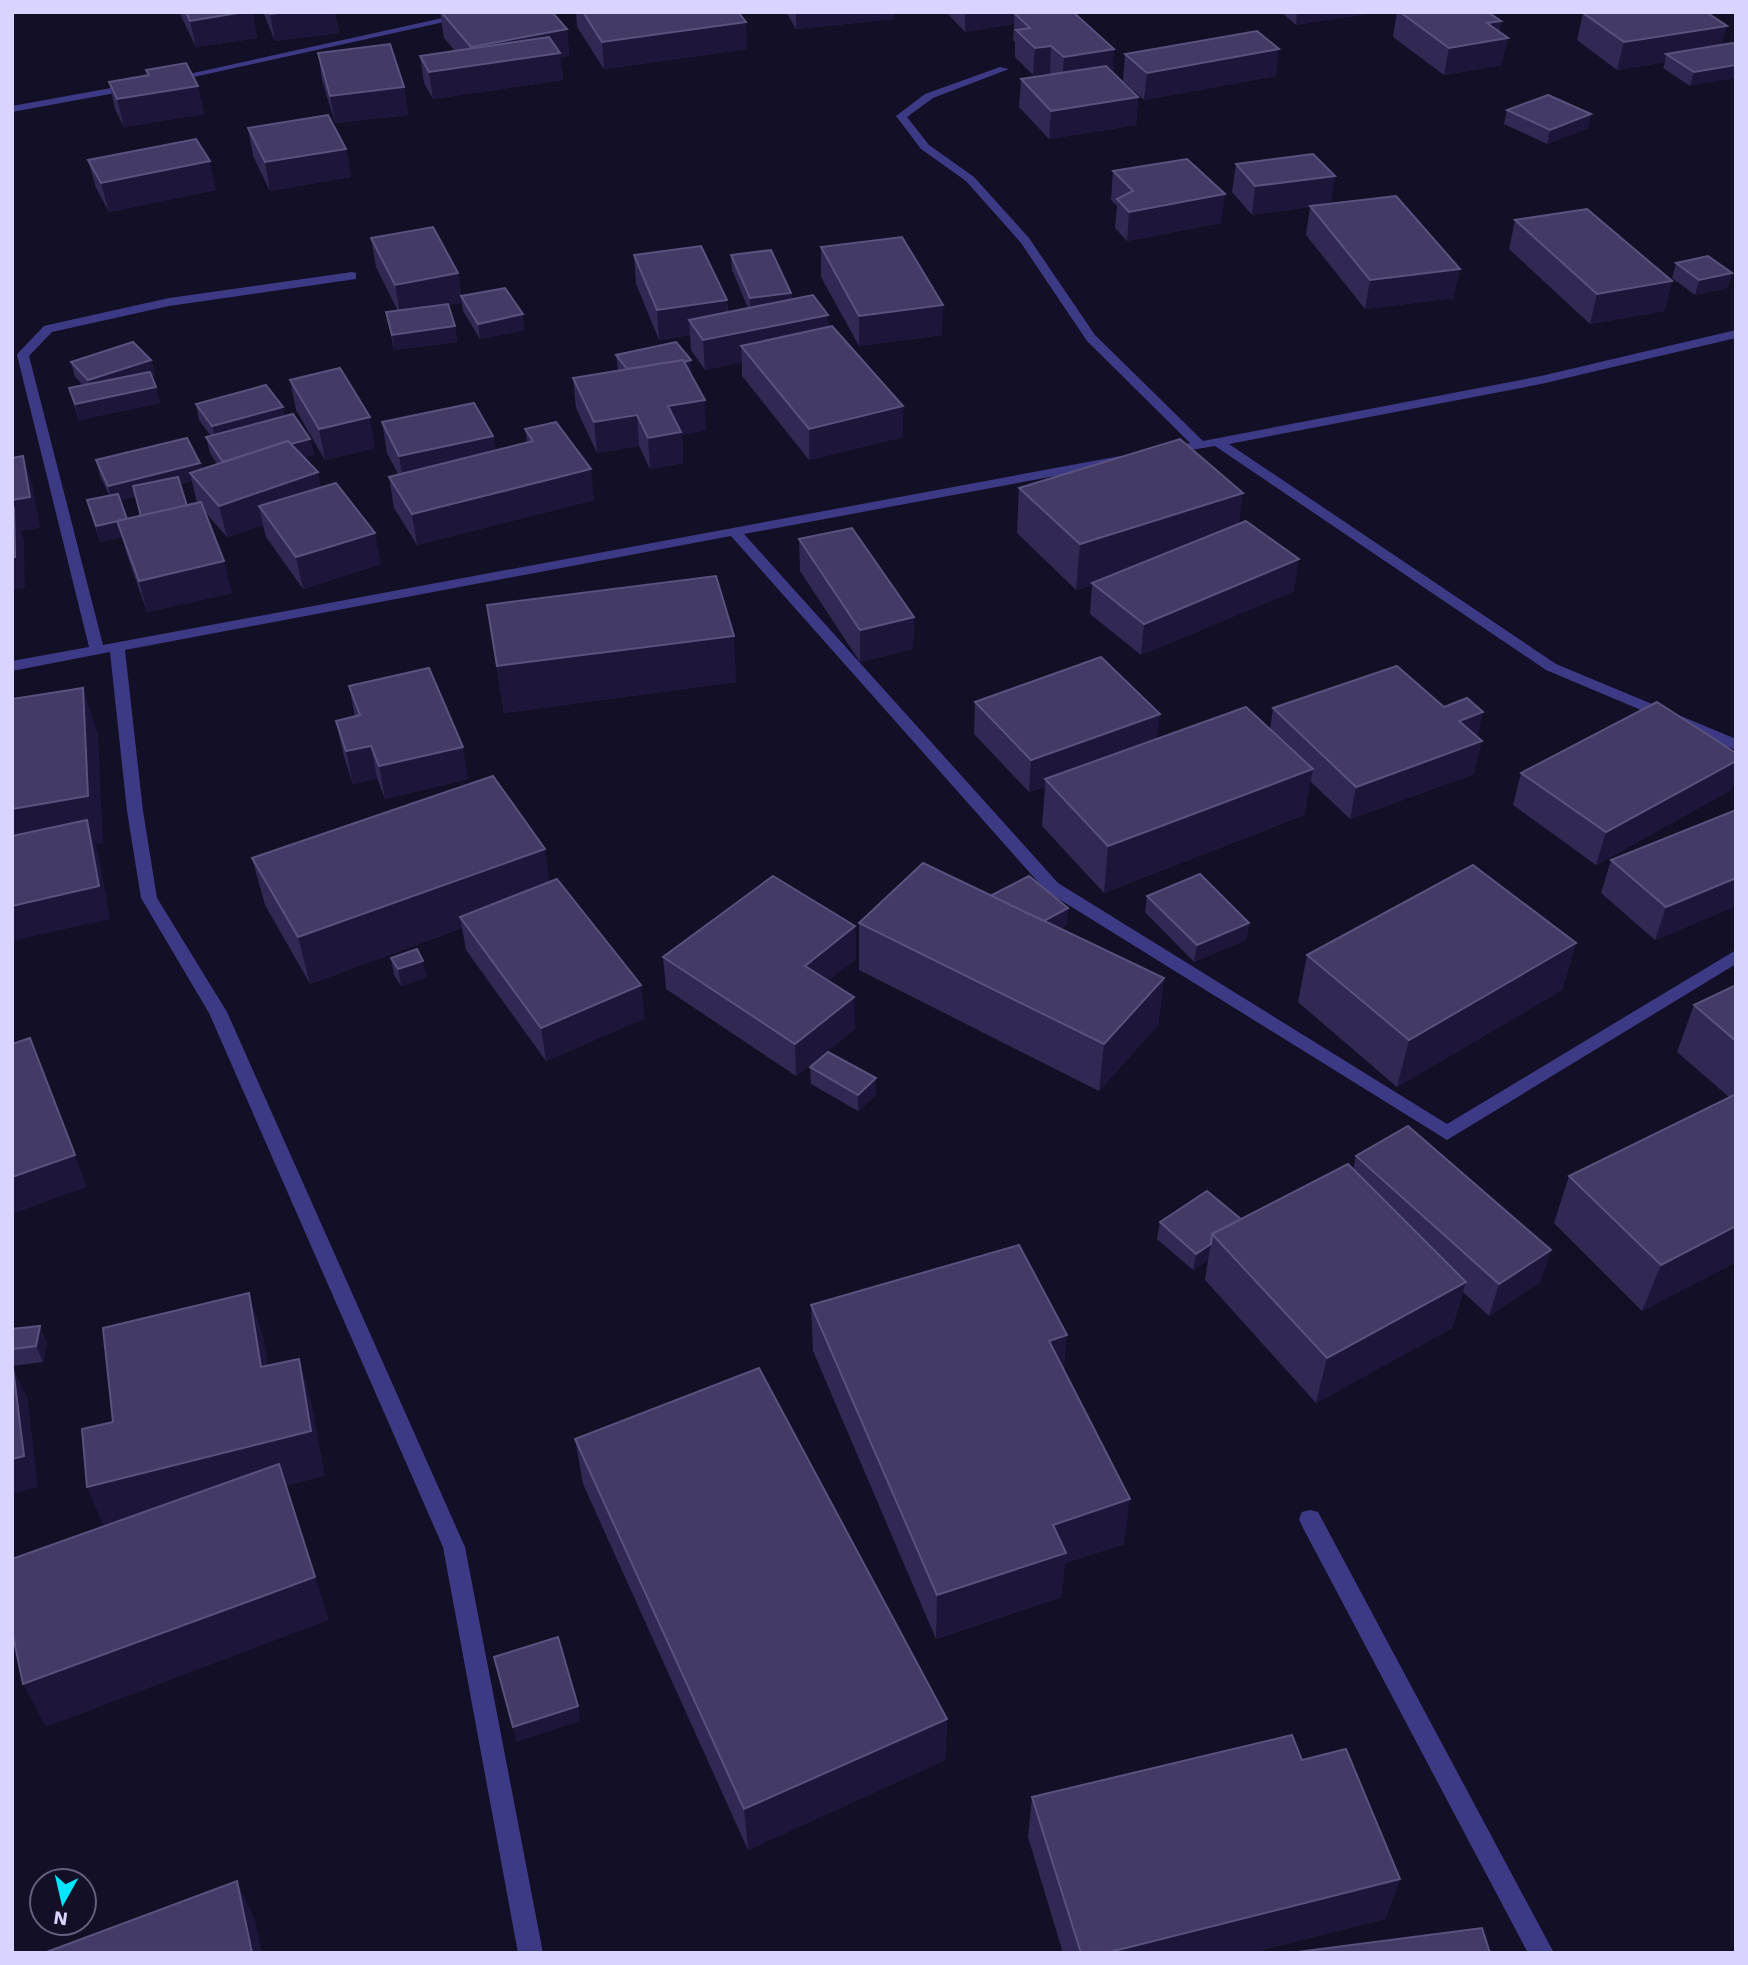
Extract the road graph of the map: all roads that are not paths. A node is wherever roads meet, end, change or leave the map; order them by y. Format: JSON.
{"nodes":[{"id":1,"x":485,"y":12,"type":"edge"},
{"id":2,"x":1004,"y":69,"type":"dead end"},
{"id":3,"x":163,"y":81,"type":"edge"},
{"id":4,"x":149,"y":83,"type":"edge"},
{"id":5,"x":12,"y":109,"type":"edge"},
{"id":6,"x":352,"y":276,"type":"dead end"},
{"id":7,"x":1736,"y":334,"type":"edge"},
{"id":8,"x":1217,"y":442,"type":"junction"},
{"id":9,"x":1200,"y":445,"type":"junction"},
{"id":10,"x":735,"y":532,"type":"junction"},
{"id":11,"x":117,"y":646,"type":"junction"},
{"id":12,"x":97,"y":650,"type":"junction"},
{"id":13,"x":12,"y":666,"type":"edge"},
{"id":14,"x":1736,"y":745,"type":"edge"},
{"id":15,"x":1736,"y":956,"type":"edge"},
{"id":16,"x":1310,"y":1519,"type":"dead end"},
{"id":17,"x":531,"y":1953,"type":"edge"},
{"id":18,"x":1542,"y":1953,"type":"edge"}],
"edges":[{"from":1,"to":3,"type":"street"},
{"from":2,"to":9,"type":"street"},
{"from":4,"to":5,"type":"street"},
{"from":6,"to":12,"type":"street"},
{"from":7,"to":8,"type":"street"},
{"from":8,"to":9,"type":"street"},
{"from":8,"to":14,"type":"street"},
{"from":9,"to":10,"type":"street"},
{"from":10,"to":11,"type":"street"},
{"from":10,"to":15,"type":"street"},
{"from":11,"to":12,"type":"street"},
{"from":11,"to":17,"type":"street"},
{"from":12,"to":13,"type":"street"},
{"from":16,"to":18,"type":"street"}]}
